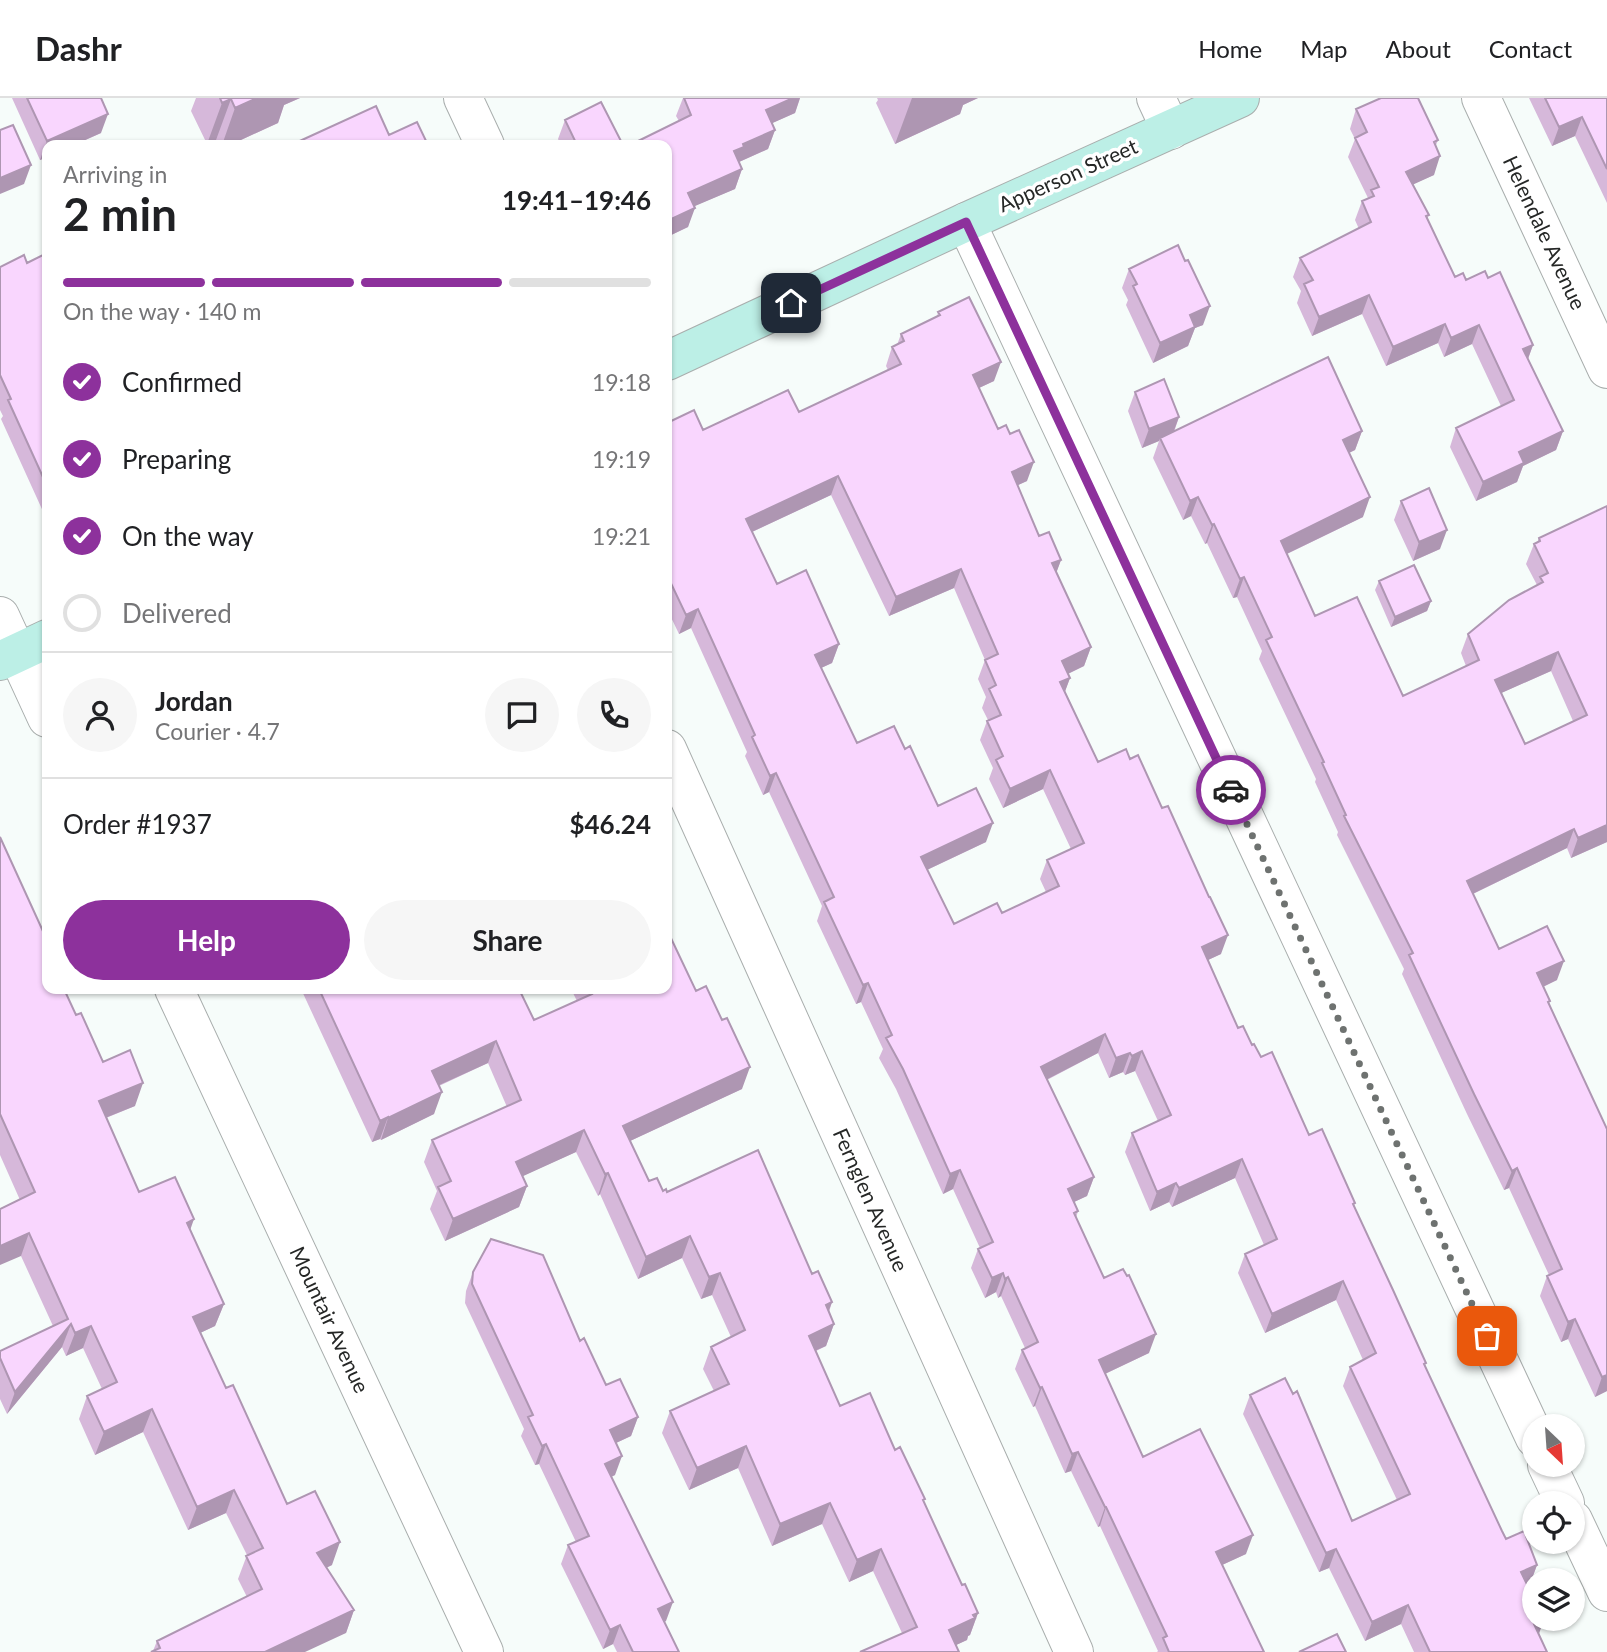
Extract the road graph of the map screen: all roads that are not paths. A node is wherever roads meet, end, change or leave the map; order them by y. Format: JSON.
{"nodes":[{"id":1,"x":463,"y":98,"type":"edge"},
{"id":2,"x":1240,"y":98,"type":"edge"},
{"id":3,"x":1481,"y":98,"type":"edge"},
{"id":4,"x":1163,"y":114,"type":"edge"},
{"id":5,"x":483,"y":140,"type":"edge"},
{"id":6,"x":966,"y":222,"type":"junction"},
{"id":7,"x":672,"y":359,"type":"edge"},
{"id":8,"x":1607,"y":369,"type":"edge"},
{"id":9,"x":0,"y":616,"type":"edge"},
{"id":10,"x":22,"y":651,"type":"edge"},
{"id":11,"x":42,"y":705,"type":"edge"},
{"id":12,"x":672,"y":759,"type":"edge"},
{"id":13,"x":176,"y":994,"type":"edge"},
{"id":14,"x":1524,"y":1414,"type":"edge"},
{"id":15,"x":1585,"y":1545,"type":"edge"},
{"id":16,"x":1607,"y":1592,"type":"edge"},
{"id":17,"x":484,"y":1652,"type":"edge"},
{"id":18,"x":1074,"y":1652,"type":"edge"}],
"edges":[{"from":1,"to":5,"type":"street"},
{"from":2,"to":4,"type":"main road","name":"Apperson Street"},
{"from":3,"to":8,"type":"street","name":"Helendale Avenue"},
{"from":4,"to":6,"type":"main road","name":"Apperson Street"},
{"from":6,"to":7,"type":"main road","name":"Apperson Street"},
{"from":6,"to":14,"type":"street"},
{"from":9,"to":10,"type":"street"},
{"from":10,"to":11,"type":"street"},
{"from":12,"to":18,"type":"street","name":"Fernglen Avenue"},
{"from":13,"to":17,"type":"street","name":"Mountair Avenue"},
{"from":15,"to":16,"type":"street"}]}
